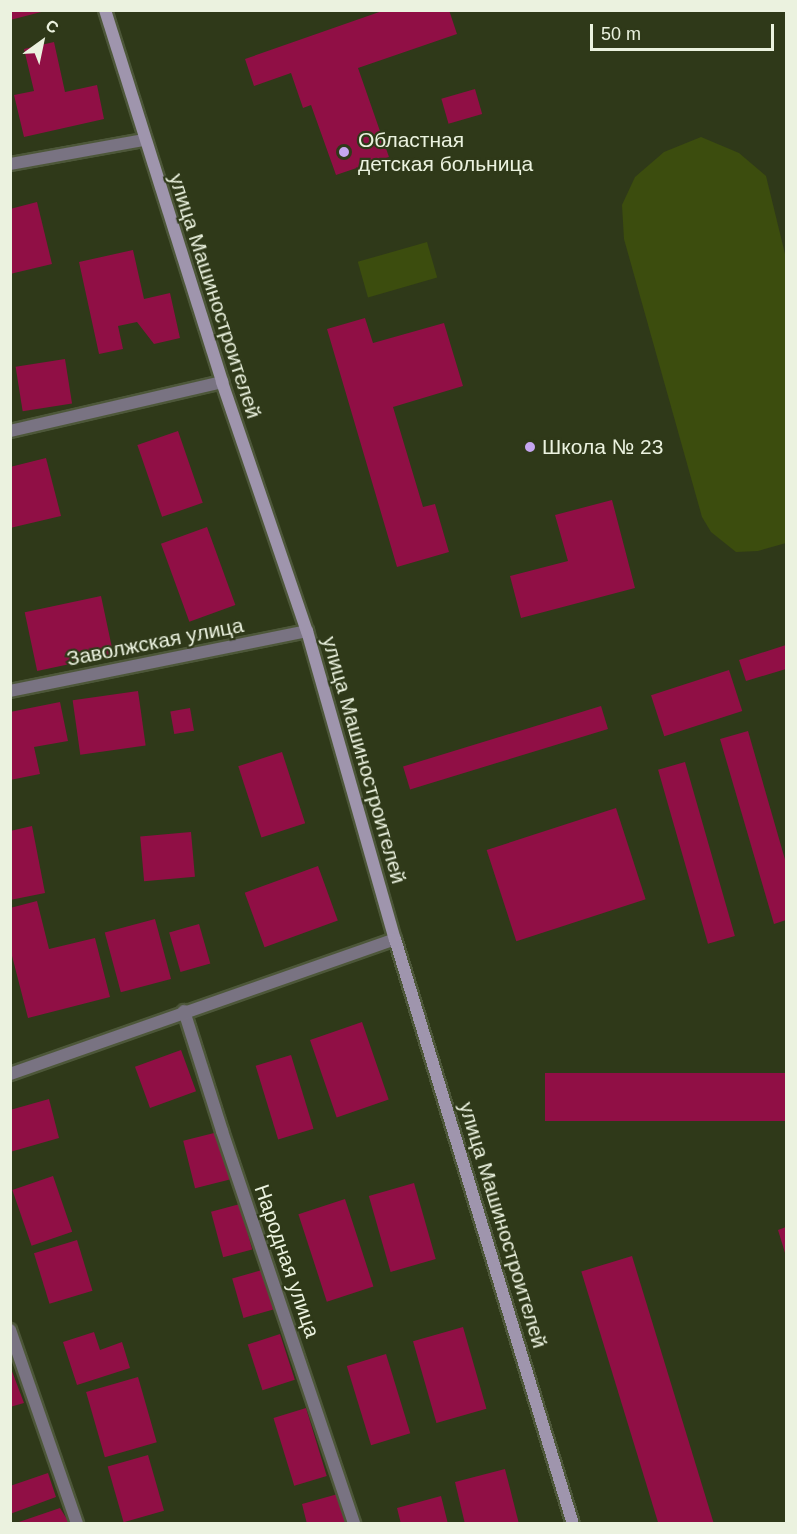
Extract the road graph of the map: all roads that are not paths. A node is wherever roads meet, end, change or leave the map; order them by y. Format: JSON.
{"nodes":[{"id":1,"x":105,"y":10,"type":"edge"},
{"id":2,"x":144,"y":140,"type":"junction"},
{"id":3,"x":10,"y":164,"type":"edge"},
{"id":4,"x":222,"y":382,"type":"junction"},
{"id":5,"x":10,"y":431,"type":"edge"},
{"id":6,"x":307,"y":632,"type":"junction"},
{"id":7,"x":10,"y":691,"type":"edge"},
{"id":8,"x":395,"y":939,"type":"junction"},
{"id":9,"x":184,"y":1011,"type":"junction"},
{"id":10,"x":10,"y":1074,"type":"edge"},
{"id":11,"x":10,"y":1330,"type":"edge"},
{"id":12,"x":77,"y":1524,"type":"edge"},
{"id":13,"x":354,"y":1524,"type":"edge"},
{"id":14,"x":573,"y":1524,"type":"edge"}],
"edges":[{"from":1,"to":2,"type":"street","name":"улица Машиностроителей"},
{"from":2,"to":3,"type":"street"},
{"from":2,"to":4,"type":"street","name":"улица Машиностроителей"},
{"from":4,"to":5,"type":"street"},
{"from":4,"to":6,"type":"street","name":"улица Машиностроителей"},
{"from":6,"to":7,"type":"street","name":"Заволжская улица"},
{"from":6,"to":8,"type":"street","name":"улица Машиностроителей"},
{"from":8,"to":9,"type":"street"},
{"from":8,"to":14,"type":"street","name":"улица Машиностроителей"},
{"from":9,"to":10,"type":"street"},
{"from":9,"to":13,"type":"street","name":"Народная улица"},
{"from":11,"to":12,"type":"street"}]}
